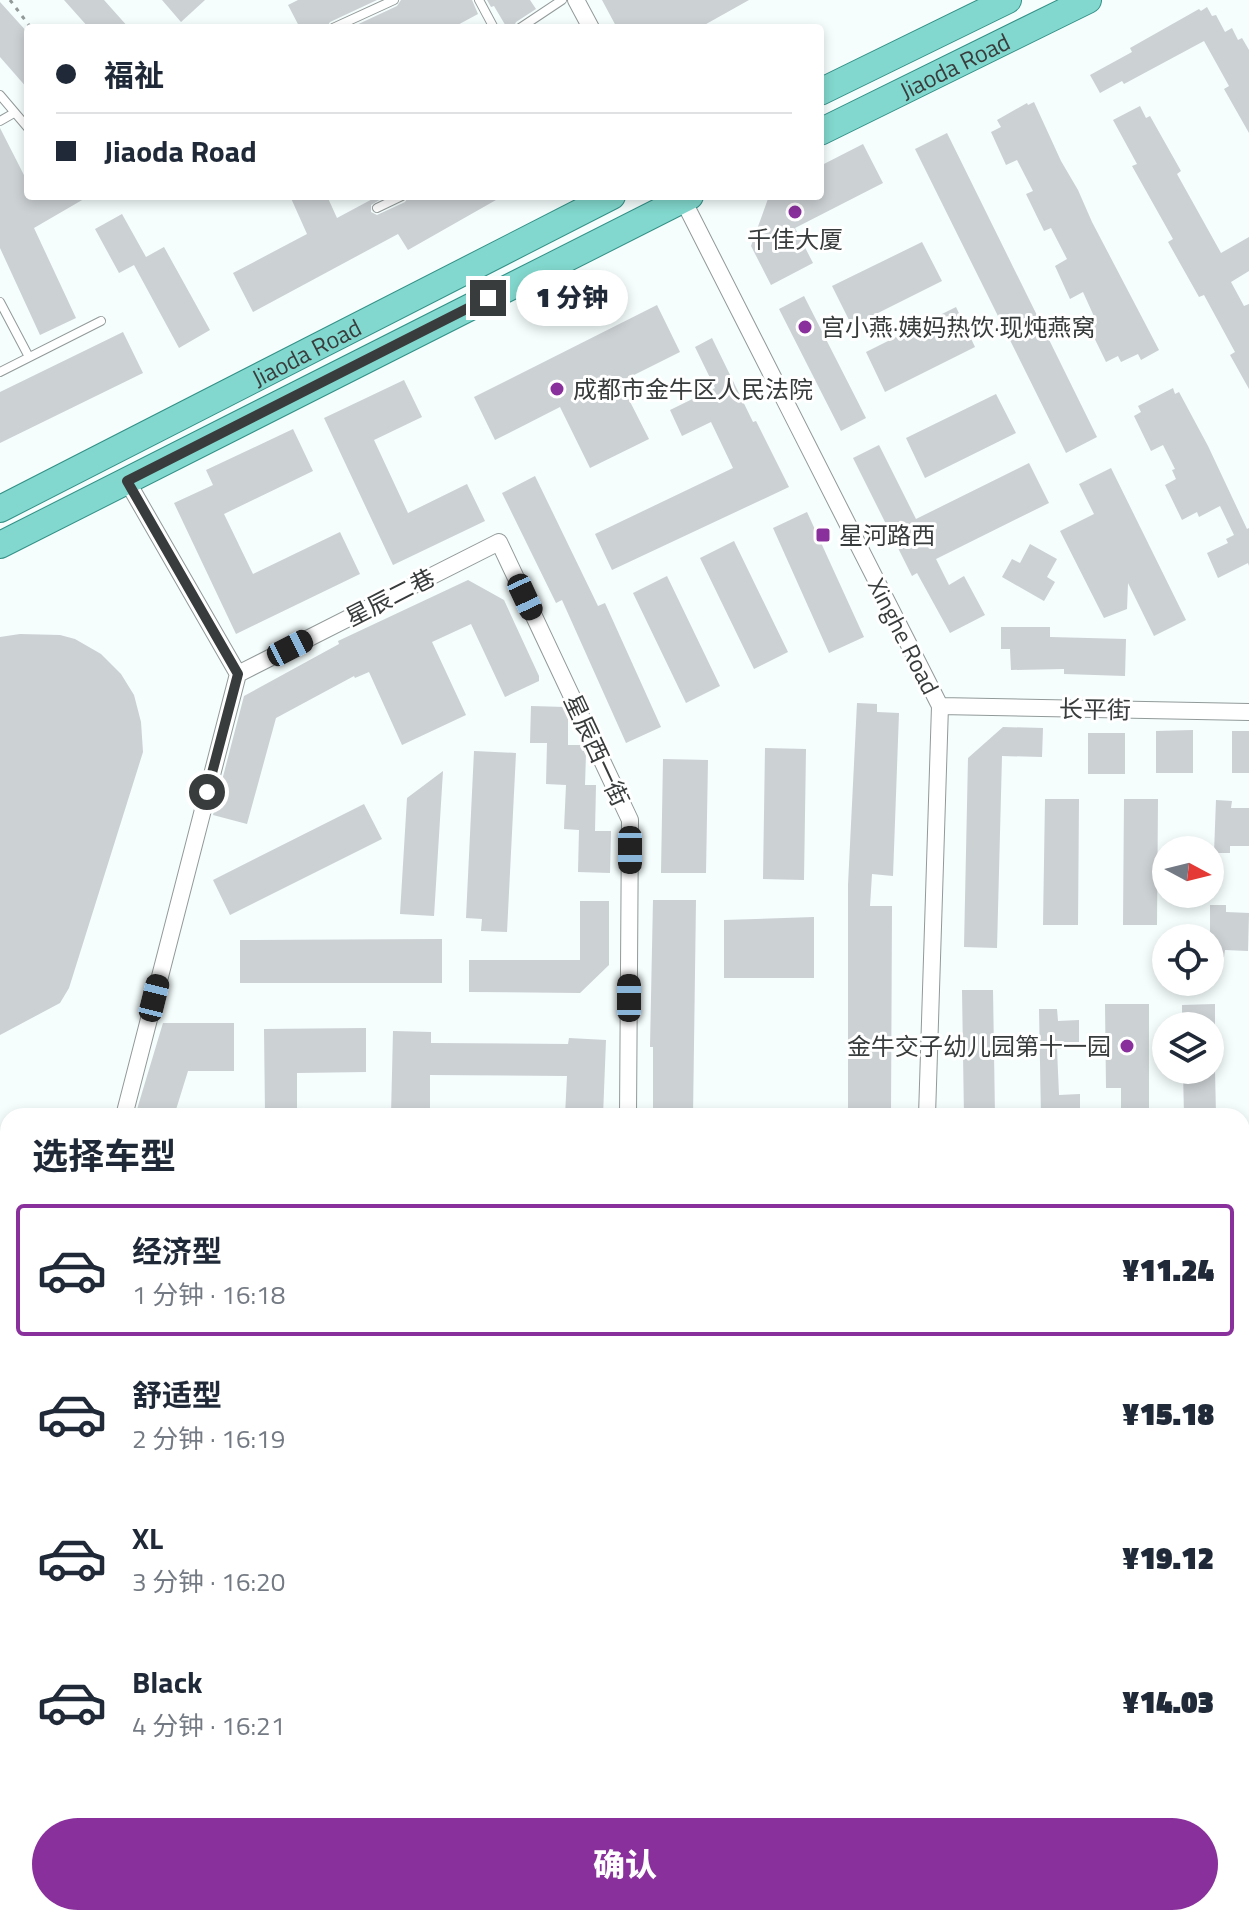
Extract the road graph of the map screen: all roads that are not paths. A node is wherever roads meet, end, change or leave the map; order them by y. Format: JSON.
{"nodes":[{"id":1,"x":394,"y":0,"type":"edge"},
{"id":2,"x":479,"y":0,"type":"edge"},
{"id":3,"x":562,"y":0,"type":"edge"},
{"id":4,"x":576,"y":0,"type":"edge"},
{"id":5,"x":1008,"y":0,"type":"edge"},
{"id":6,"x":1088,"y":0,"type":"edge"},
{"id":7,"x":350,"y":24,"type":"edge"},
{"id":8,"x":492,"y":24,"type":"edge"},
{"id":9,"x":526,"y":24,"type":"edge"},
{"id":10,"x":589,"y":24,"type":"edge"},
{"id":11,"x":824,"y":90,"type":"edge"},
{"id":12,"x":0,"y":95,"type":"edge"},
{"id":13,"x":14,"y":113,"type":"junction"},
{"id":14,"x":0,"y":121,"type":"edge"},
{"id":15,"x":24,"y":124,"type":"edge"},
{"id":16,"x":824,"y":130,"type":"edge"},
{"id":17,"x":394,"y":200,"type":"edge"},
{"id":18,"x":604,"y":200,"type":"edge"},
{"id":19,"x":678,"y":200,"type":"edge"},
{"id":20,"x":686,"y":200,"type":"edge"},
{"id":21,"x":377,"y":208,"type":"dead end"},
{"id":22,"x":0,"y":302,"type":"edge"},
{"id":23,"x":101,"y":321,"type":"dead end"},
{"id":24,"x":29,"y":357,"type":"junction"},
{"id":25,"x":0,"y":372,"type":"edge"},
{"id":26,"x":127,"y":481,"type":"junction"},
{"id":27,"x":0,"y":509,"type":"edge"},
{"id":28,"x":499,"y":542,"type":"joint"},
{"id":29,"x":0,"y":545,"type":"edge"},
{"id":30,"x":238,"y":674,"type":"junction"},
{"id":31,"x":940,"y":706,"type":"junction"},
{"id":32,"x":1249,"y":712,"type":"edge"},
{"id":33,"x":126,"y":1108,"type":"edge"},
{"id":34,"x":628,"y":1108,"type":"edge"},
{"id":35,"x":927,"y":1108,"type":"edge"}],
"edges":[{"from":1,"to":7,"type":"lane"},
{"from":2,"to":8,"type":"lane"},
{"from":3,"to":9,"type":"lane"},
{"from":4,"to":10,"type":"street"},
{"from":5,"to":11,"type":"main road","name":"Jiaoda Road"},
{"from":6,"to":16,"type":"main road","name":"Jiaoda Road"},
{"from":12,"to":13,"type":"lane"},
{"from":13,"to":14,"type":"lane"},
{"from":13,"to":15,"type":"lane"},
{"from":17,"to":21,"type":"lane"},
{"from":18,"to":27,"type":"main road","name":"Jiaoda Road"},
{"from":19,"to":26,"type":"main road","name":"Jiaoda Road"},
{"from":20,"to":31,"type":"street","name":"Xinghe Road"},
{"from":22,"to":24,"type":"lane"},
{"from":23,"to":24,"type":"lane"},
{"from":24,"to":25,"type":"lane"},
{"from":26,"to":29,"type":"main road","name":"Jiaoda Road"},
{"from":26,"to":30,"type":"street"},
{"from":28,"to":30,"type":"street","name":"星辰二巷"},
{"from":28,"to":34,"type":"street","name":"星辰西一街"},
{"from":30,"to":33,"type":"street"},
{"from":31,"to":32,"type":"street","name":"长平街"},
{"from":31,"to":35,"type":"street","name":"Xinghe Road"}]}
